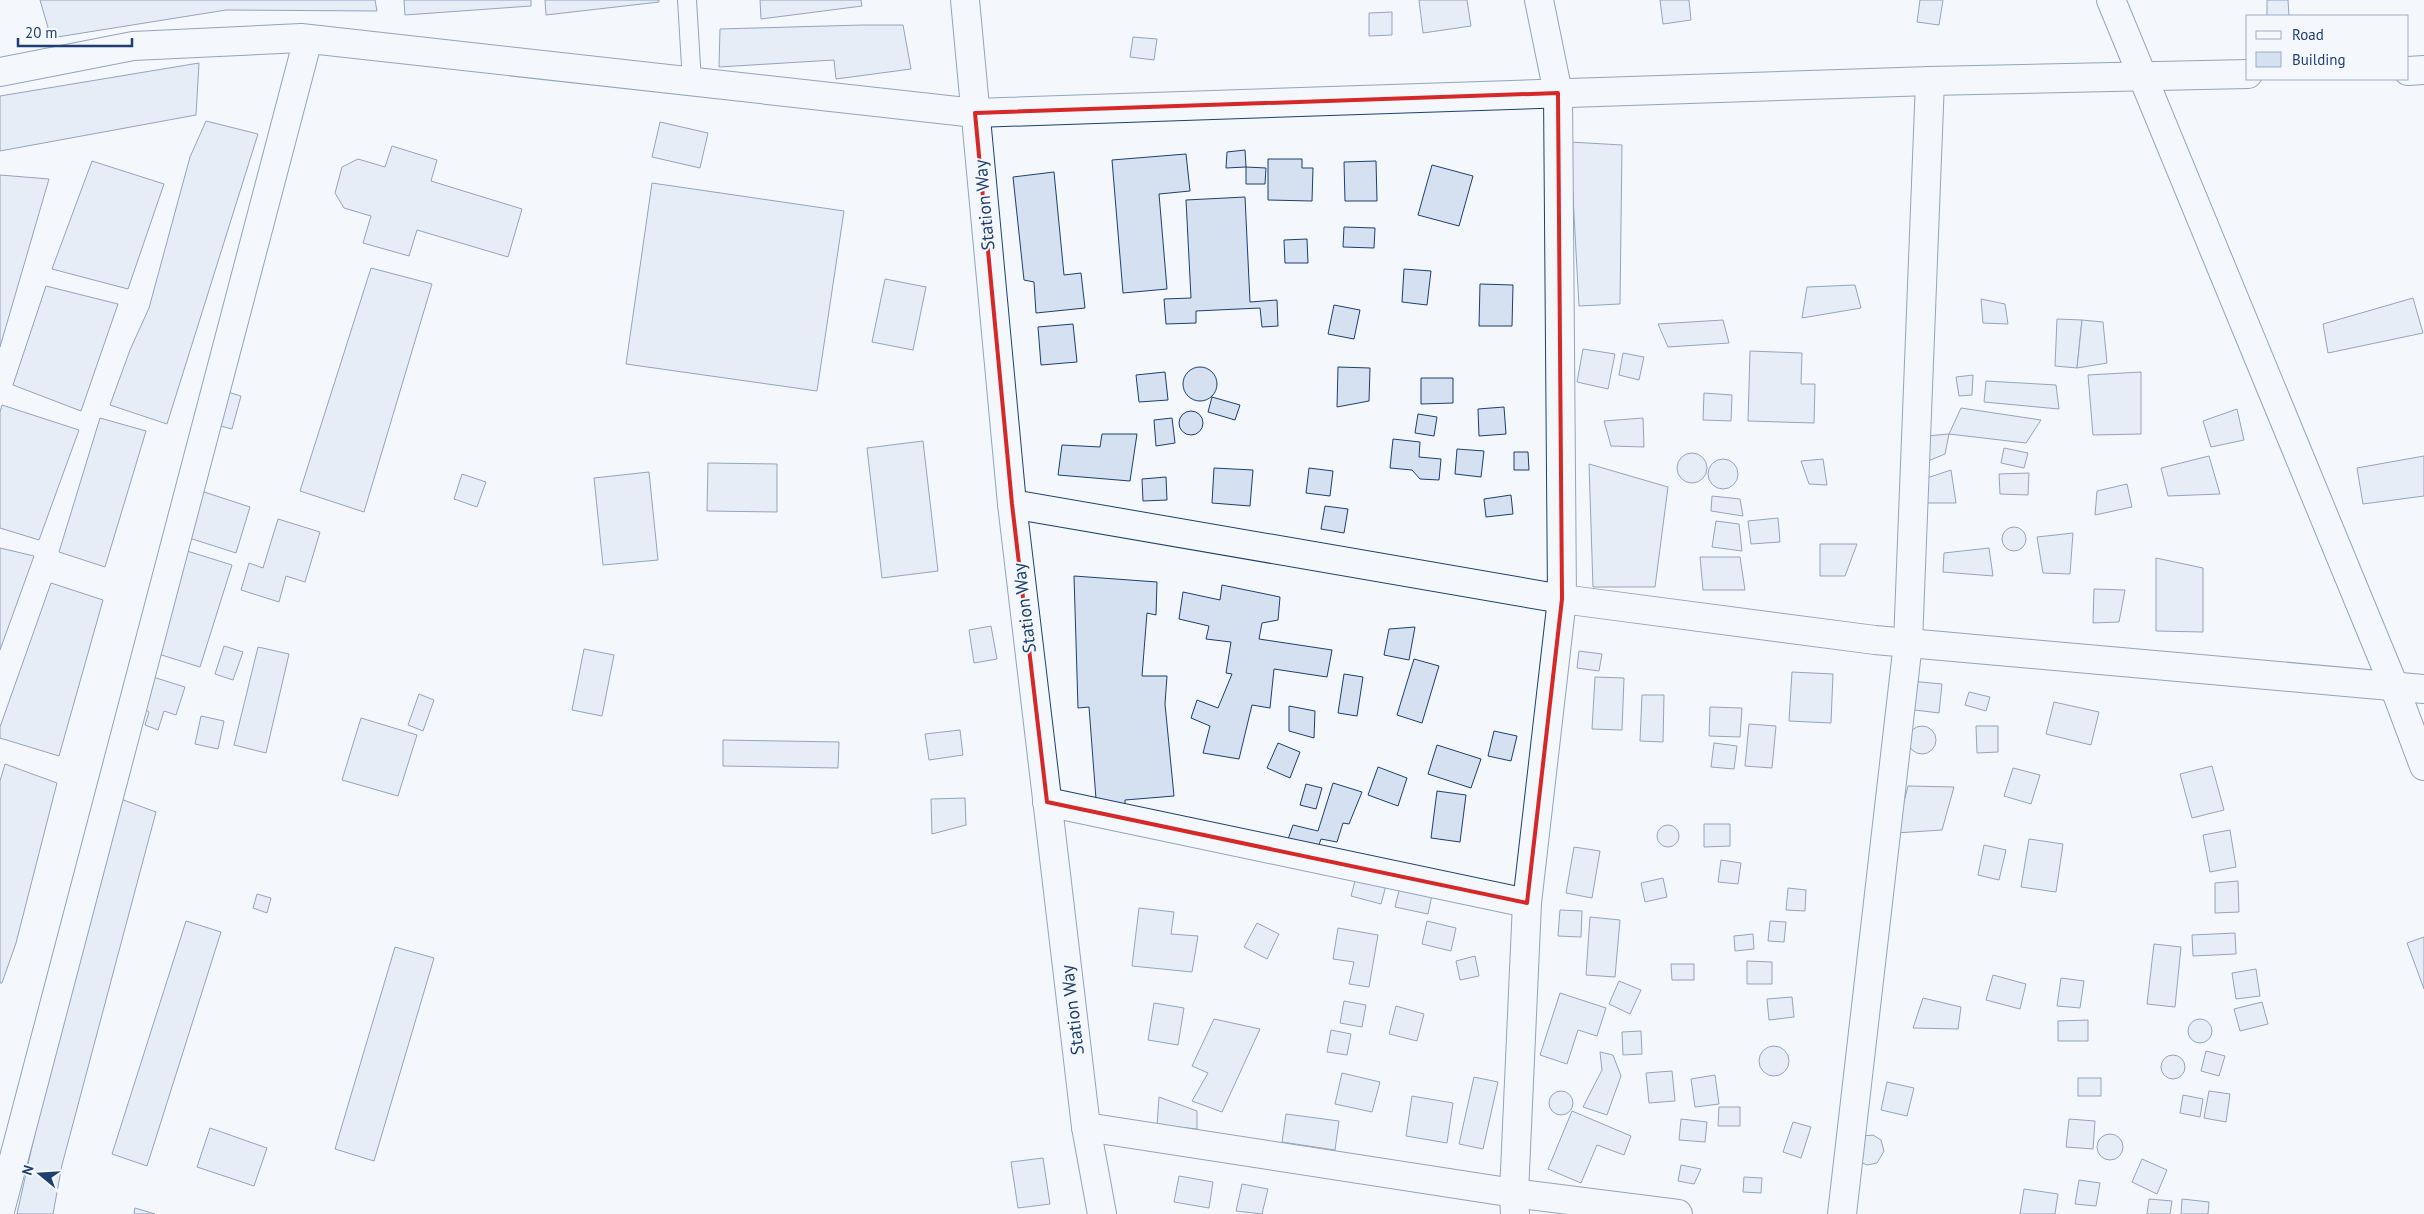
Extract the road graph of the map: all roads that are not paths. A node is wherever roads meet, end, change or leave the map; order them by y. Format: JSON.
{"nodes":[{"id":1,"x":687,"y":0,"type":"edge"},
{"id":2,"x":966,"y":0,"type":"edge"},
{"id":3,"x":1539,"y":0,"type":"edge"},
{"id":4,"x":2112,"y":0,"type":"edge"},
{"id":5,"x":308,"y":39,"type":"junction"},
{"id":6,"x":2424,"y":70,"type":"edge"},
{"id":7,"x":2409,"y":71,"type":"edge"},
{"id":8,"x":0,"y":72,"type":"edge"},
{"id":9,"x":2246,"y":74,"type":"edge"},
{"id":10,"x":2144,"y":76,"type":"junction"},
{"id":11,"x":692,"y":82,"type":"junction"},
{"id":12,"x":1930,"y":82,"type":"junction"},
{"id":13,"x":1558,"y":93,"type":"junction"},
{"id":14,"x":976,"y":113,"type":"junction"},
{"id":15,"x":1012,"y":504,"type":"junction"},
{"id":16,"x":1562,"y":599,"type":"junction"},
{"id":17,"x":1908,"y":643,"type":"junction"},
{"id":18,"x":2394,"y":686,"type":"junction"},
{"id":19,"x":2424,"y":690,"type":"edge"},
{"id":20,"x":2424,"y":766,"type":"edge"},
{"id":21,"x":1047,"y":802,"type":"junction"},
{"id":22,"x":1527,"y":903,"type":"junction"},
{"id":23,"x":1086,"y":1128,"type":"junction"},
{"id":24,"x":1515,"y":1203,"type":"edge"},
{"id":25,"x":0,"y":1210,"type":"edge"},
{"id":26,"x":1102,"y":1214,"type":"edge"},
{"id":27,"x":1678,"y":1214,"type":"edge"},
{"id":28,"x":1842,"y":1214,"type":"edge"}],
"edges":[{"from":1,"to":11,"type":"lane"},
{"from":2,"to":14,"type":"street","name":"Station Way"},
{"from":3,"to":13,"type":"street"},
{"from":4,"to":10,"type":"street"},
{"from":5,"to":8,"type":"street"},
{"from":5,"to":11,"type":"street"},
{"from":5,"to":25,"type":"street"},
{"from":6,"to":7,"type":"street"},
{"from":9,"to":10,"type":"street"},
{"from":10,"to":12,"type":"street"},
{"from":10,"to":18,"type":"street"},
{"from":11,"to":14,"type":"street"},
{"from":12,"to":13,"type":"street"},
{"from":12,"to":17,"type":"street"},
{"from":13,"to":14,"type":"street"},
{"from":13,"to":16,"type":"street"},
{"from":14,"to":15,"type":"street","name":"Station Way"},
{"from":15,"to":16,"type":"street"},
{"from":15,"to":21,"type":"street","name":"Station Way"},
{"from":16,"to":17,"type":"street"},
{"from":16,"to":22,"type":"street"},
{"from":17,"to":18,"type":"street"},
{"from":17,"to":28,"type":"street"},
{"from":18,"to":19,"type":"street"},
{"from":18,"to":20,"type":"street"},
{"from":21,"to":22,"type":"street"},
{"from":21,"to":23,"type":"street","name":"Station Way"},
{"from":22,"to":24,"type":"street"},
{"from":23,"to":24,"type":"street"},
{"from":23,"to":26,"type":"street","name":"Station Way"},
{"from":24,"to":27,"type":"street"}]}
